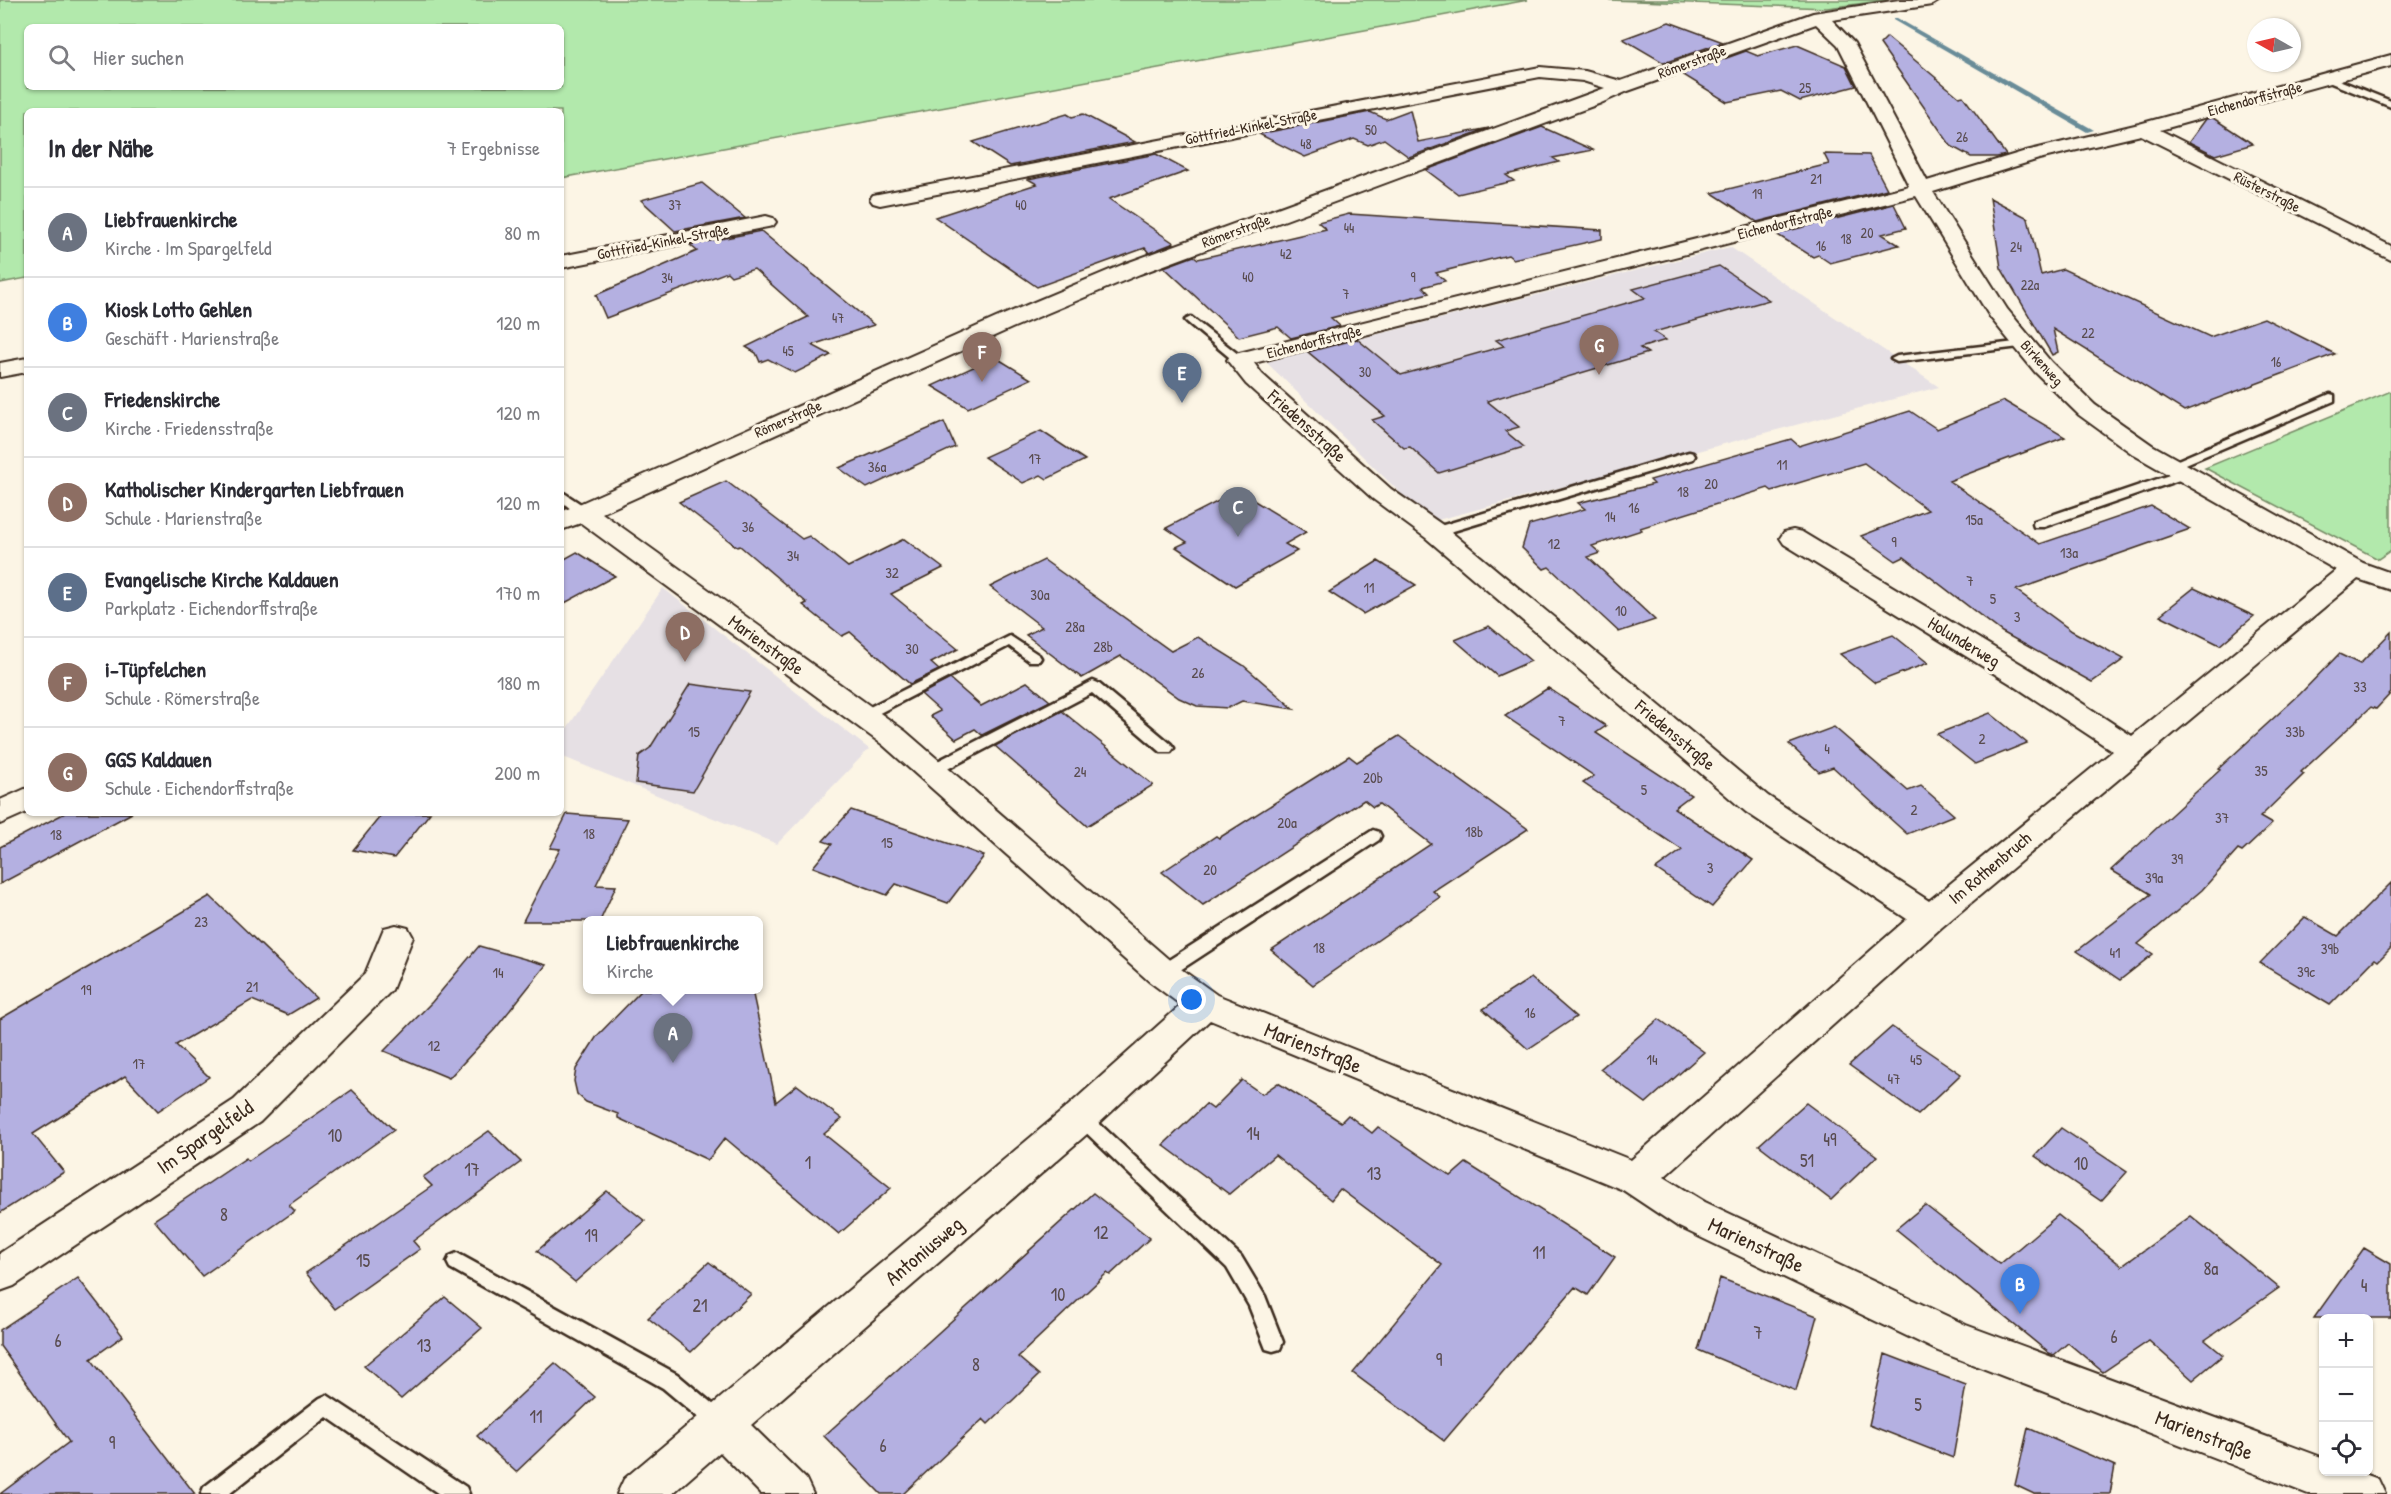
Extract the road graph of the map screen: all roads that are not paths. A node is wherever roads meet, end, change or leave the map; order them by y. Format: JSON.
{"nodes":[{"id":1,"x":1932,"y":0,"type":"edge"},
{"id":2,"x":1819,"y":16,"type":"junction"},
{"id":3,"x":2391,"y":60,"type":"edge"},
{"id":4,"x":2329,"y":80,"type":"junction"},
{"id":5,"x":1622,"y":87,"type":"junction"},
{"id":6,"x":2391,"y":104,"type":"edge"},
{"id":7,"x":2143,"y":129,"type":"junction"},
{"id":8,"x":1921,"y":189,"type":"junction"},
{"id":9,"x":880,"y":199,"type":"dead end"},
{"id":10,"x":766,"y":222,"type":"dead end"},
{"id":11,"x":2391,"y":254,"type":"edge"},
{"id":12,"x":564,"y":260,"type":"edge"},
{"id":13,"x":1191,"y":320,"type":"dead end"},
{"id":14,"x":2024,"y":344,"type":"junction"},
{"id":15,"x":1897,"y":359,"type":"dead end"},
{"id":16,"x":1239,"y":360,"type":"junction"},
{"id":17,"x":24,"y":366,"type":"edge"},
{"id":18,"x":0,"y":370,"type":"edge"},
{"id":19,"x":2330,"y":398,"type":"dead end"},
{"id":20,"x":1689,"y":456,"type":"dead end"},
{"id":21,"x":2177,"y":470,"type":"junction"},
{"id":22,"x":568,"y":509,"type":"edge"},
{"id":23,"x":2039,"y":524,"type":"dead end"},
{"id":24,"x":1436,"y":532,"type":"junction"},
{"id":25,"x":1793,"y":538,"type":"dead end"},
{"id":26,"x":2354,"y":569,"type":"junction"},
{"id":27,"x":2391,"y":582,"type":"edge"},
{"id":28,"x":1034,"y":658,"type":"dead end"},
{"id":29,"x":864,"y":716,"type":"junction"},
{"id":30,"x":1166,"y":748,"type":"dead end"},
{"id":31,"x":2133,"y":750,"type":"junction"},
{"id":32,"x":931,"y":771,"type":"junction"},
{"id":33,"x":1373,"y":836,"type":"dead end"},
{"id":34,"x":1930,"y":918,"type":"junction"},
{"id":35,"x":396,"y":937,"type":"dead end"},
{"id":36,"x":1162,"y":973,"type":"junction"},
{"id":37,"x":1205,"y":1004,"type":"junction"},
{"id":38,"x":1081,"y":1117,"type":"junction"},
{"id":39,"x":1636,"y":1179,"type":"junction"},
{"id":40,"x":457,"y":1262,"type":"dead end"},
{"id":41,"x":0,"y":1274,"type":"edge"},
{"id":42,"x":1274,"y":1342,"type":"dead end"},
{"id":43,"x":720,"y":1423,"type":"junction"},
{"id":44,"x":212,"y":1494,"type":"edge"},
{"id":45,"x":458,"y":1494,"type":"edge"},
{"id":46,"x":639,"y":1494,"type":"edge"},
{"id":47,"x":791,"y":1494,"type":"edge"},
{"id":48,"x":2363,"y":1494,"type":"edge"}],
"edges":[{"from":1,"to":2,"type":"street","name":"Römerstraße"},
{"from":2,"to":5,"type":"street","name":"Römerstraße"},
{"from":2,"to":8,"type":"street","name":"Birkenweg"},
{"from":3,"to":4,"type":"street","name":"Eichendorffstraße"},
{"from":4,"to":6,"type":"lane"},
{"from":4,"to":7,"type":"street","name":"Eichendorffstraße"},
{"from":5,"to":9,"type":"street","name":"Gottfried-Kinkel-Straße"},
{"from":5,"to":22,"type":"street","name":"Römerstraße"},
{"from":7,"to":8,"type":"street","name":"Eichendorffstraße"},
{"from":7,"to":11,"type":"street","name":"Rüsterstraße"},
{"from":8,"to":14,"type":"street","name":"Birkenweg"},
{"from":8,"to":16,"type":"street","name":"Eichendorffstraße"},
{"from":10,"to":12,"type":"street","name":"Gottfried-Kinkel-Straße"},
{"from":13,"to":16,"type":"lane"},
{"from":14,"to":15,"type":"lane"},
{"from":14,"to":21,"type":"street","name":"Birkenweg"},
{"from":16,"to":24,"type":"street","name":"Friedensstraße"},
{"from":17,"to":18,"type":"street"},
{"from":19,"to":21,"type":"lane"},
{"from":20,"to":24,"type":"lane"},
{"from":21,"to":23,"type":"lane"},
{"from":21,"to":26,"type":"street","name":"Birkenweg"},
{"from":22,"to":29,"type":"street","name":"Marienstraße"},
{"from":24,"to":34,"type":"street","name":"Friedensstraße"},
{"from":25,"to":31,"type":"street","name":"Holunderweg"},
{"from":26,"to":27,"type":"street","name":"Birkenweg"},
{"from":26,"to":31,"type":"street","name":"Im Rothenbruch"},
{"from":28,"to":29,"type":"lane"},
{"from":29,"to":32,"type":"street","name":"Marienstraße"},
{"from":30,"to":32,"type":"lane"},
{"from":31,"to":34,"type":"street","name":"Im Rothenbruch"},
{"from":32,"to":36,"type":"street","name":"Marienstraße"},
{"from":33,"to":36,"type":"lane"},
{"from":34,"to":39,"type":"street","name":"Im Rothenbruch"},
{"from":35,"to":41,"type":"street","name":"Im Spargelfeld"},
{"from":36,"to":37,"type":"street","name":"Marienstraße"},
{"from":37,"to":38,"type":"street","name":"Antoniusweg"},
{"from":37,"to":39,"type":"street","name":"Marienstraße"},
{"from":38,"to":42,"type":"lane"},
{"from":38,"to":43,"type":"street","name":"Antoniusweg"},
{"from":39,"to":48,"type":"street","name":"Marienstraße"},
{"from":40,"to":43,"type":"lane"},
{"from":43,"to":46,"type":"street","name":"Antoniusweg"},
{"from":43,"to":47,"type":"street"},
{"from":44,"to":45,"type":"lane"}]}
